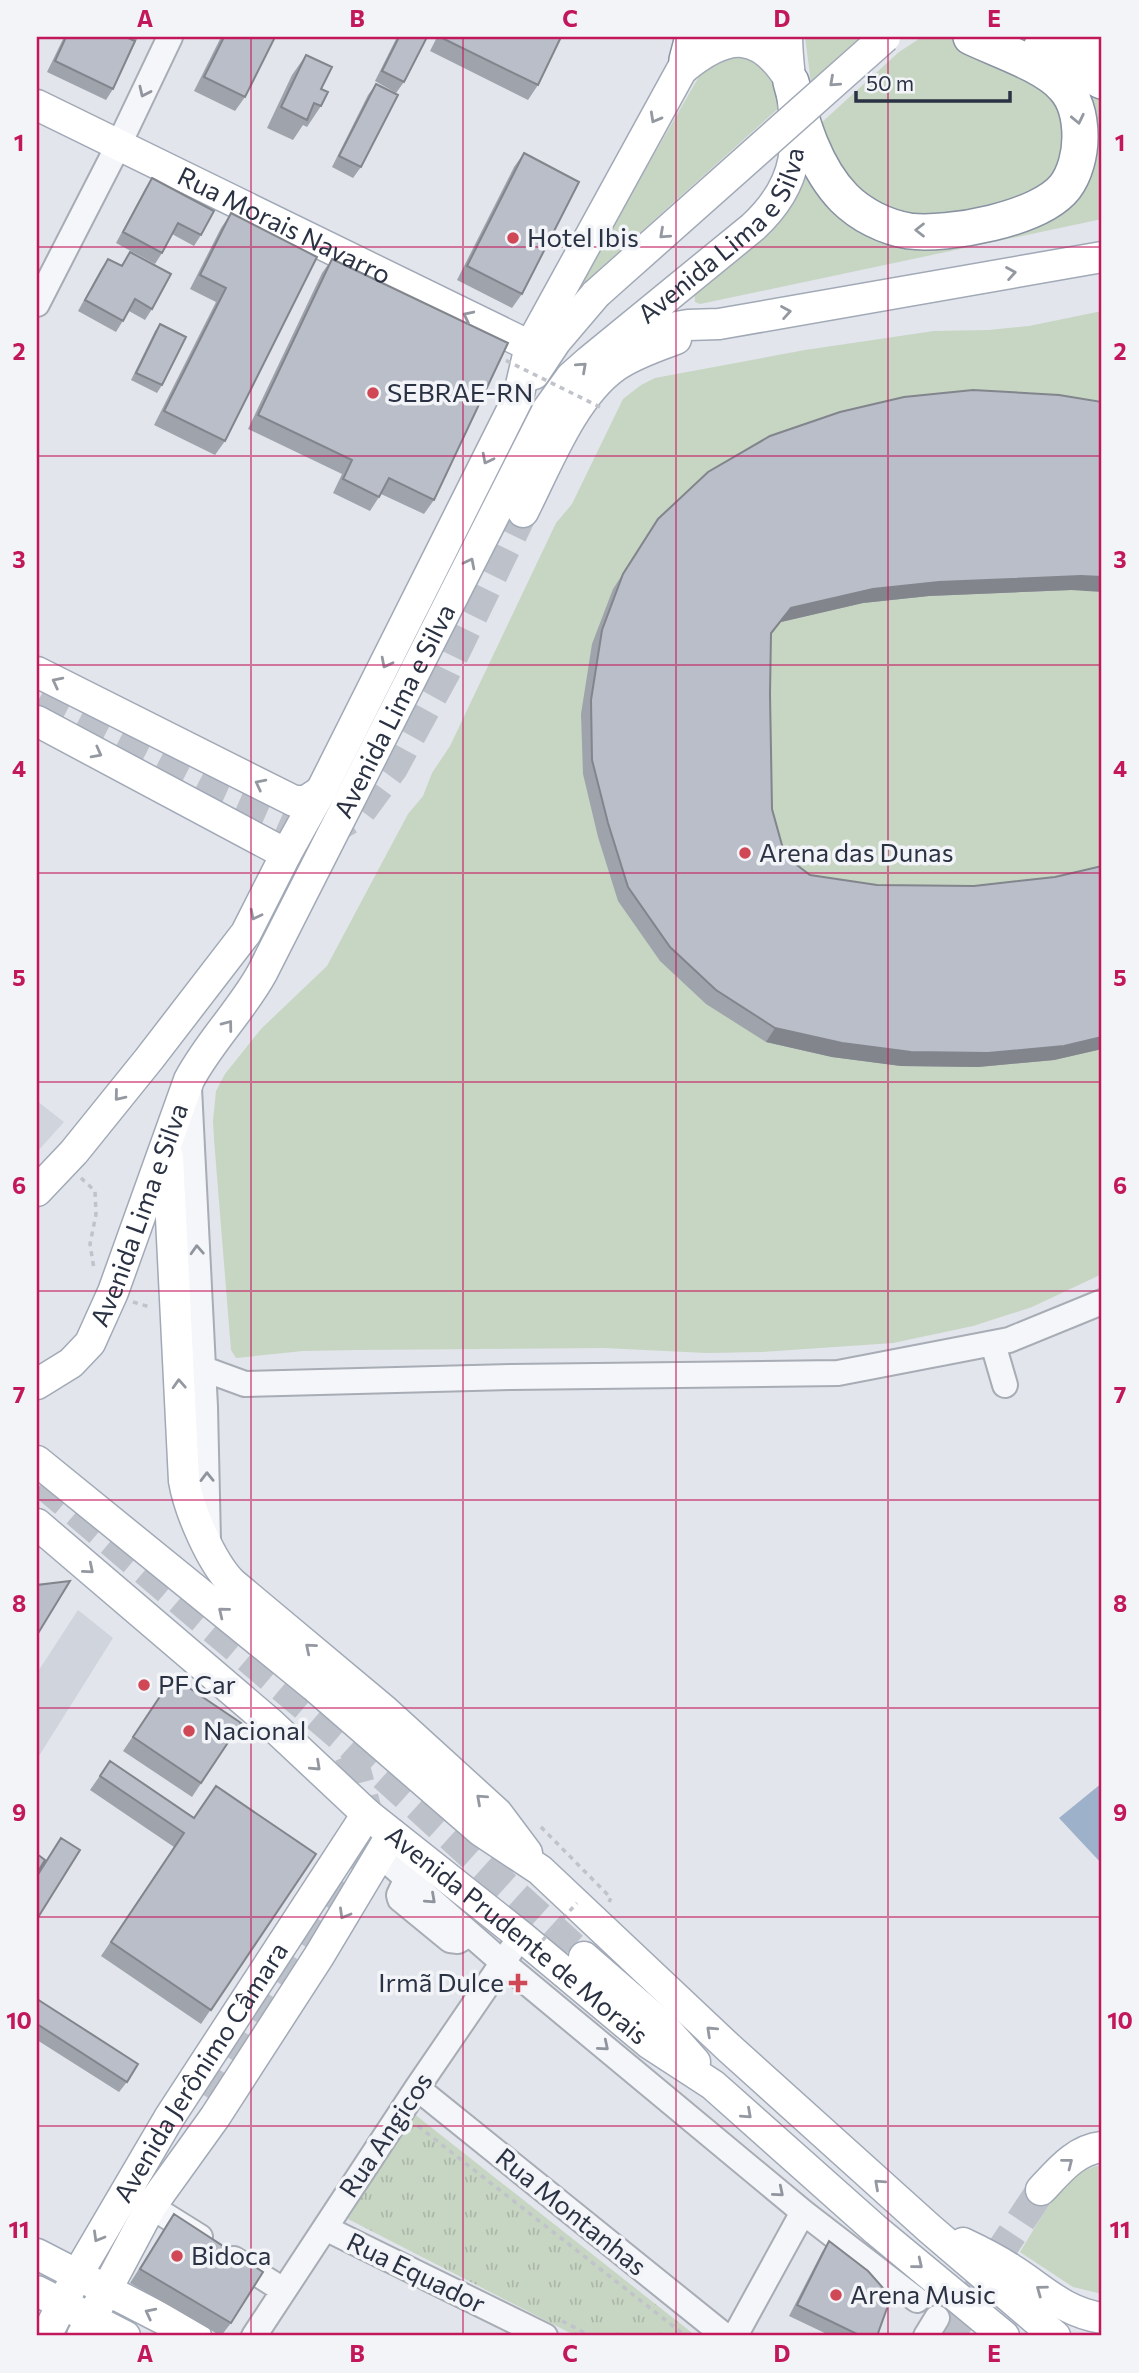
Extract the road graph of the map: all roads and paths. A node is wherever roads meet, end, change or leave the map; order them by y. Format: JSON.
{"nodes":[{"id":1,"x":170,"y":37,"type":"edge"},
{"id":2,"x":787,"y":37,"type":"edge"},
{"id":3,"x":885,"y":37,"type":"edge"},
{"id":4,"x":971,"y":37,"type":"edge"},
{"id":5,"x":1019,"y":37,"type":"edge"},
{"id":6,"x":1072,"y":37,"type":"edge"},
{"id":7,"x":690,"y":51,"type":"edge"},
{"id":8,"x":1102,"y":51,"type":"edge"},
{"id":9,"x":1102,"y":81,"type":"edge"},
{"id":10,"x":791,"y":82,"type":"junction"},
{"id":11,"x":37,"y":105,"type":"edge"},
{"id":12,"x":118,"y":146,"type":"junction"},
{"id":13,"x":1102,"y":257,"type":"edge"},
{"id":14,"x":37,"y":304,"type":"edge"},
{"id":15,"x":719,"y":324,"type":"junction"},
{"id":16,"x":615,"y":338,"type":"junction"},
{"id":17,"x":530,"y":346,"type":"junction"},
{"id":18,"x":494,"y":354,"type":"edge"},
{"id":19,"x":518,"y":398,"type":"junction"},
{"id":20,"x":602,"y":408,"type":"dead end"},
{"id":21,"x":523,"y":512,"type":"tunnel mouth"},
{"id":22,"x":37,"y":672,"type":"edge"},
{"id":23,"x":37,"y":721,"type":"edge"},
{"id":24,"x":321,"y":791,"type":"junction"},
{"id":25,"x":286,"y":854,"type":"junction"},
{"id":26,"x":189,"y":1080,"type":"junction"},
{"id":27,"x":167,"y":1145,"type":"junction"},
{"id":28,"x":74,"y":1152,"type":"junction"},
{"id":29,"x":37,"y":1174,"type":"edge"},
{"id":30,"x":37,"y":1191,"type":"edge"},
{"id":31,"x":37,"y":1207,"type":"edge"},
{"id":32,"x":1102,"y":1302,"type":"edge"},
{"id":33,"x":993,"y":1344,"type":"junction"},
{"id":34,"x":204,"y":1369,"type":"junction"},
{"id":35,"x":37,"y":1384,"type":"edge"},
{"id":36,"x":245,"y":1384,"type":"junction"},
{"id":37,"x":1005,"y":1385,"type":"dead end"},
{"id":38,"x":205,"y":1407,"type":"junction"},
{"id":39,"x":37,"y":1461,"type":"edge"},
{"id":40,"x":37,"y":1524,"type":"edge"},
{"id":41,"x":208,"y":1545,"type":"junction"},
{"id":42,"x":366,"y":1814,"type":"junction"},
{"id":43,"x":535,"y":1821,"type":"dead end"},
{"id":44,"x":385,"y":1844,"type":"junction"},
{"id":45,"x":540,"y":1870,"type":"junction"},
{"id":46,"x":586,"y":1893,"type":"junction"},
{"id":47,"x":611,"y":1898,"type":"dead end"},
{"id":48,"x":526,"y":1946,"type":"junction"},
{"id":49,"x":584,"y":1957,"type":"tunnel mouth"},
{"id":50,"x":502,"y":1962,"type":"junction"},
{"id":51,"x":713,"y":2085,"type":"junction"},
{"id":52,"x":417,"y":2088,"type":"junction"},
{"id":53,"x":205,"y":2096,"type":"tunnel mouth"},
{"id":54,"x":417,"y":2125,"type":"dead end"},
{"id":55,"x":175,"y":2145,"type":"junction"},
{"id":56,"x":1102,"y":2147,"type":"edge"},
{"id":57,"x":145,"y":2158,"type":"junction"},
{"id":58,"x":125,"y":2190,"type":"junction"},
{"id":59,"x":1041,"y":2190,"type":"tunnel mouth"},
{"id":60,"x":159,"y":2195,"type":"junction"},
{"id":61,"x":803,"y":2212,"type":"junction"},
{"id":62,"x":325,"y":2228,"type":"junction"},
{"id":63,"x":930,"y":2229,"type":"junction"},
{"id":64,"x":37,"y":2254,"type":"edge"},
{"id":65,"x":77,"y":2275,"type":"junction"},
{"id":66,"x":105,"y":2290,"type":"junction"},
{"id":67,"x":283,"y":2290,"type":"junction"},
{"id":68,"x":49,"y":2298,"type":"edge"},
{"id":69,"x":917,"y":2300,"type":"dead end"},
{"id":70,"x":1102,"y":2318,"type":"edge"},
{"id":71,"x":86,"y":2328,"type":"edge"},
{"id":72,"x":46,"y":2336,"type":"edge"},
{"id":73,"x":125,"y":2336,"type":"edge"},
{"id":74,"x":196,"y":2336,"type":"edge"},
{"id":75,"x":254,"y":2336,"type":"edge"},
{"id":76,"x":545,"y":2336,"type":"edge"},
{"id":77,"x":686,"y":2336,"type":"edge"},
{"id":78,"x":725,"y":2336,"type":"edge"},
{"id":79,"x":735,"y":2336,"type":"edge"},
{"id":80,"x":1004,"y":2336,"type":"edge"},
{"id":81,"x":1055,"y":2336,"type":"edge"}],
"edges":[{"from":1,"to":12,"type":"street","one_way":true},
{"from":2,"to":10,"type":"main road","name":"Avenida Lima e Silva"},
{"from":3,"to":19,"type":"main road","one_way":true,"bridge":true},
{"from":4,"to":10,"type":"highway","one_way":true},
{"from":5,"to":9,"type":"highway"},
{"from":6,"to":8,"type":"highway"},
{"from":7,"to":10,"type":"main road"},
{"from":7,"to":17,"type":"main road","name":"Avenida Lima e Silva","one_way":true},
{"from":10,"to":16,"type":"main road","name":"Avenida Lima e Silva"},
{"from":11,"to":12,"type":"main road","name":"Rua Morais Navarro"},
{"from":12,"to":14,"type":"street"},
{"from":17,"to":12,"type":"main road","name":"Rua Morais Navarro","one_way":true},
{"from":15,"to":13,"type":"main road","one_way":true},
{"from":15,"to":16,"type":"main road"},
{"from":15,"to":21,"type":"main road"},
{"from":26,"to":16,"type":"main road","name":"Avenida Lima e Silva","one_way":true},
{"from":17,"to":19,"type":"main road","name":"Avenida Lima e Silva"},
{"from":18,"to":20,"type":"path","bridge":true},
{"from":19,"to":24,"type":"main road","name":"Avenida Lima e Silva","one_way":true},
{"from":24,"to":22,"type":"main road","one_way":true},
{"from":23,"to":25,"type":"main road","one_way":true},
{"from":24,"to":25,"type":"main road","name":"Avenida Lima e Silva"},
{"from":25,"to":28,"type":"main road","name":"Avenida Lima e Silva","one_way":true},
{"from":26,"to":27,"type":"main road","name":"Avenida Lima e Silva"},
{"from":34,"to":26,"type":"street","one_way":true},
{"from":27,"to":35,"type":"main road","name":"Avenida Lima e Silva"},
{"from":41,"to":27,"type":"main road","one_way":true},
{"from":28,"to":29,"type":"main road"},
{"from":28,"to":30,"type":"main road"},
{"from":28,"to":31,"type":"main road"},
{"from":32,"to":33,"type":"street"},
{"from":33,"to":36,"type":"street"},
{"from":33,"to":37,"type":"street"},
{"from":34,"to":36,"type":"street"},
{"from":34,"to":38,"type":"street"},
{"from":36,"to":38,"type":"street"},
{"from":41,"to":38,"type":"street","one_way":true},
{"from":45,"to":39,"type":"main road","name":"Avenida Prudente de Morais","one_way":true},
{"from":40,"to":42,"type":"main road","name":"Avenida Prudente de Morais","one_way":true},
{"from":45,"to":41,"type":"main road","one_way":true},
{"from":42,"to":44,"type":"main road","name":"Avenida Prudente de Morais"},
{"from":42,"to":57,"type":"main road","name":"Avenida Jerônimo Câmara"},
{"from":43,"to":46,"type":"path"},
{"from":44,"to":48,"type":"main road","name":"Avenida Prudente de Morais"},
{"from":44,"to":50,"type":"street"},
{"from":44,"to":60,"type":"main road","name":"Avenida Jerônimo Câmara","one_way":true},
{"from":45,"to":46,"type":"main road","name":"Avenida Prudente de Morais"},
{"from":46,"to":47,"type":"path"},
{"from":46,"to":48,"type":"path","bridge":true},
{"from":63,"to":46,"type":"main road","name":"Avenida Prudente de Morais","one_way":true},
{"from":48,"to":50,"type":"street","name":"Rua Angicos"},
{"from":48,"to":51,"type":"main road","name":"Avenida Prudente de Morais"},
{"from":49,"to":51,"type":"main road"},
{"from":50,"to":52,"type":"street","name":"Rua Angicos"},
{"from":50,"to":61,"type":"street","one_way":true},
{"from":51,"to":80,"type":"main road","name":"Avenida Prudente de Morais","one_way":true},
{"from":52,"to":62,"type":"street","name":"Rua Angicos"},
{"from":52,"to":78,"type":"street","name":"Rua Montanhas"},
{"from":53,"to":55,"type":"main road"},
{"from":54,"to":77,"type":"path"},
{"from":55,"to":57,"type":"main road"},
{"from":55,"to":60,"type":"main road"},
{"from":59,"to":56,"type":"main road","one_way":true},
{"from":57,"to":58,"type":"main road","name":"Avenida Jerônimo Câmara"},
{"from":58,"to":60,"type":"street"},
{"from":58,"to":65,"type":"main road","name":"Avenida Jerônimo Câmara","one_way":true},
{"from":60,"to":66,"type":"main road","name":"Avenida Jerônimo Câmara"},
{"from":60,"to":67,"type":"street"},
{"from":61,"to":69,"type":"street"},
{"from":61,"to":79,"type":"street"},
{"from":62,"to":67,"type":"street","name":"Rua Angicos"},
{"from":62,"to":76,"type":"street","name":"Rua Equador"},
{"from":70,"to":63,"type":"main road","one_way":true},
{"from":63,"to":81,"type":"main road","name":"Avenida Prudente de Morais"},
{"from":64,"to":65,"type":"main road"},
{"from":65,"to":66,"type":"main road"},
{"from":65,"to":68,"type":"main road","name":"Avenida Jerônimo Câmara"},
{"from":66,"to":71,"type":"main road","name":"Avenida Jerônimo Câmara"},
{"from":74,"to":66,"type":"main road","one_way":true},
{"from":67,"to":75,"type":"street","name":"Rua Angicos"},
{"from":68,"to":71,"type":"main road"},
{"from":68,"to":72,"type":"main road","name":"Avenida Jerônimo Câmara"},
{"from":71,"to":73,"type":"main road"}]}
